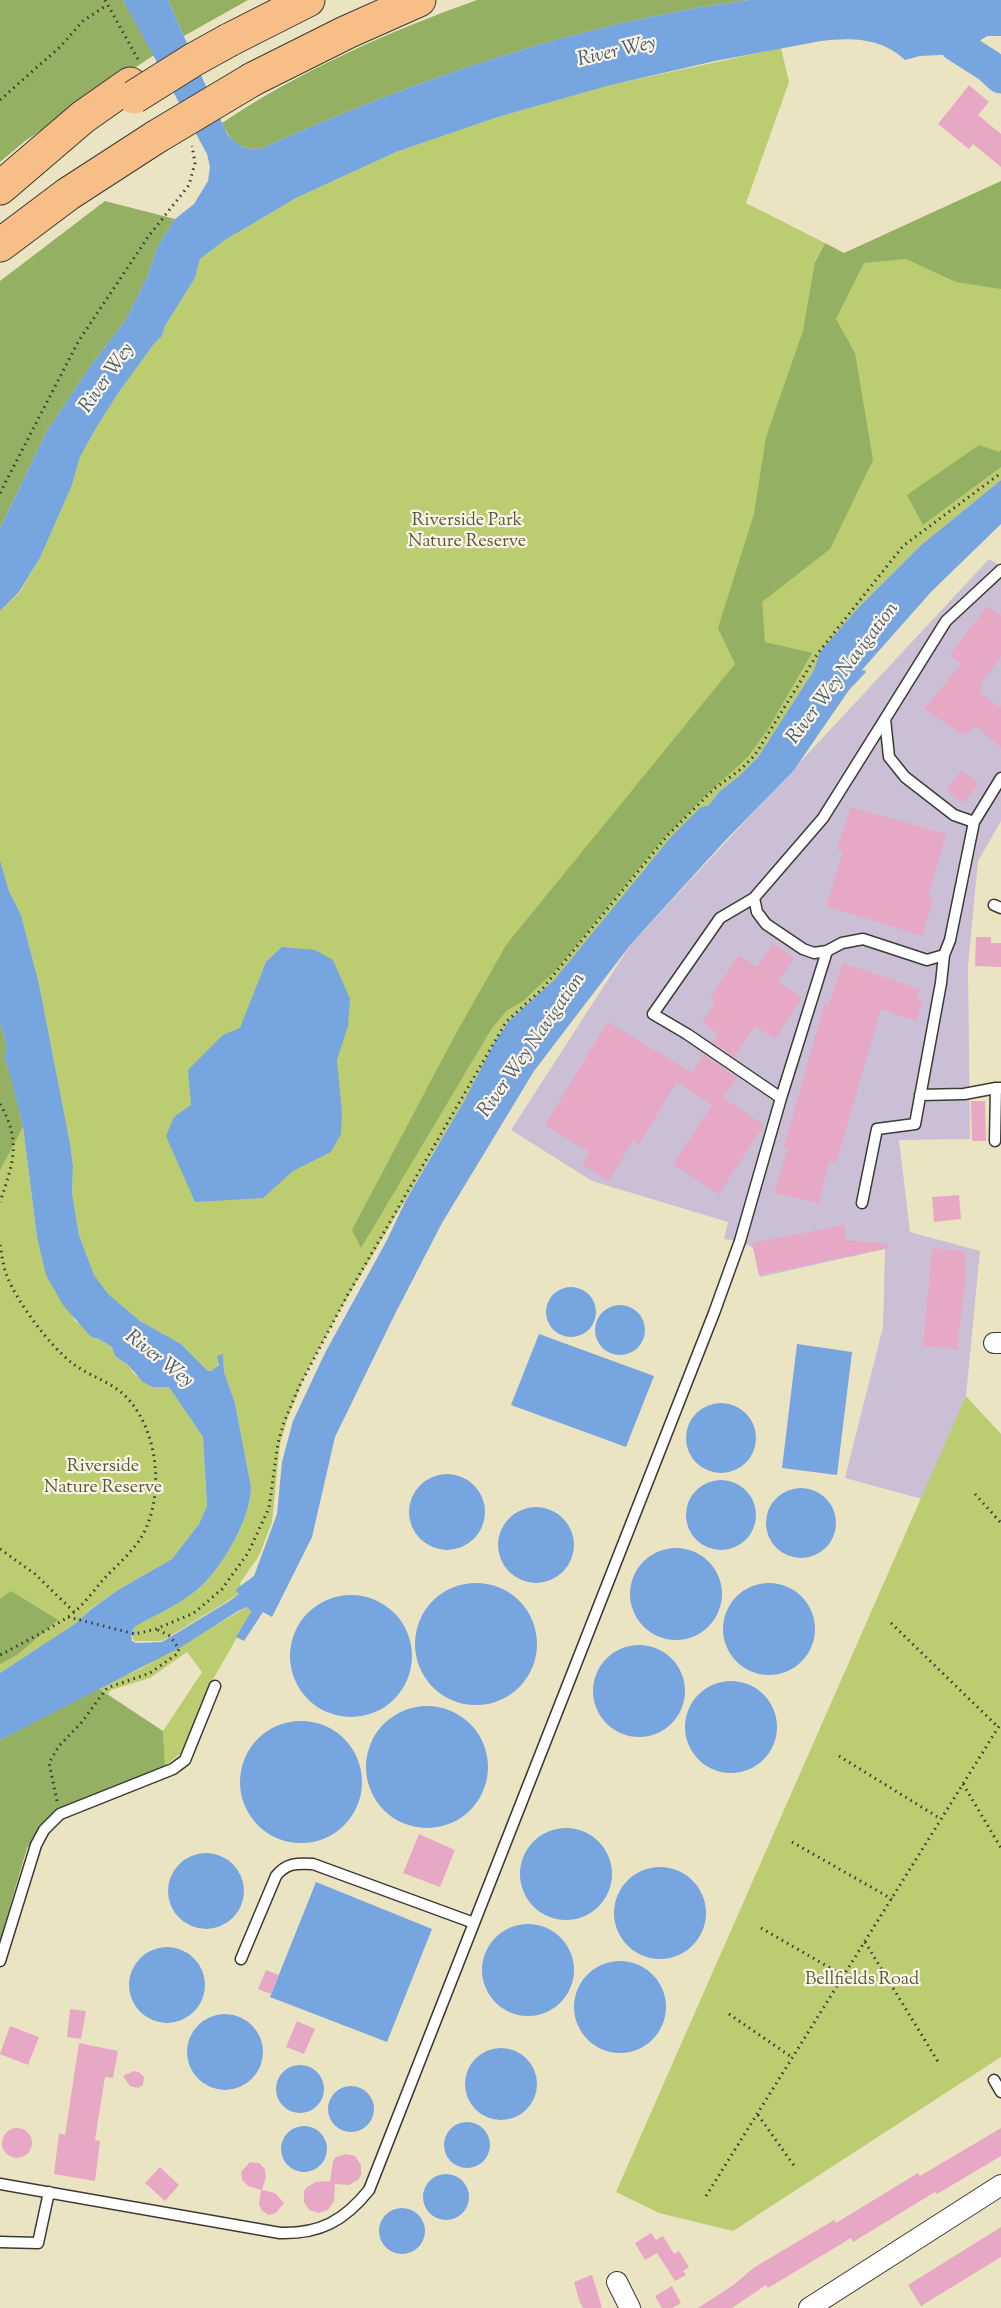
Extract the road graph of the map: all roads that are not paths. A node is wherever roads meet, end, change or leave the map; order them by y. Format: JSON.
{"nodes":[{"id":1,"x":269,"y":0,"type":"edge"},
{"id":2,"x":308,"y":0,"type":"edge"},
{"id":3,"x":419,"y":0,"type":"edge"},
{"id":4,"x":226,"y":33,"type":"junction"},
{"id":5,"x":0,"y":189,"type":"edge"},
{"id":6,"x":0,"y":245,"type":"edge"},
{"id":7,"x":1001,"y":570,"type":"edge"},
{"id":8,"x":885,"y":719,"type":"junction"},
{"id":9,"x":1001,"y":778,"type":"edge"},
{"id":10,"x":974,"y":822,"type":"junction"},
{"id":11,"x":754,"y":898,"type":"junction"},
{"id":12,"x":827,"y":951,"type":"junction"},
{"id":13,"x":944,"y":955,"type":"junction"},
{"id":14,"x":998,"y":1088,"type":"edge"},
{"id":15,"x":920,"y":1095,"type":"junction"},
{"id":16,"x":781,"y":1098,"type":"junction"},
{"id":17,"x":995,"y":1141,"type":"dead end"},
{"id":18,"x":862,"y":1203,"type":"dead end"},
{"id":19,"x":215,"y":1686,"type":"dead end"},
{"id":20,"x":474,"y":1923,"type":"junction"},
{"id":21,"x":241,"y":1959,"type":"dead end"},
{"id":22,"x":0,"y":1961,"type":"edge"},
{"id":23,"x":994,"y":2080,"type":"dead end"},
{"id":24,"x":1001,"y":2092,"type":"edge"},
{"id":25,"x":0,"y":2184,"type":"edge"},
{"id":26,"x":1001,"y":2185,"type":"edge"},
{"id":27,"x":49,"y":2192,"type":"junction"},
{"id":28,"x":0,"y":2242,"type":"edge"},
{"id":29,"x":617,"y":2282,"type":"dead end"},
{"id":30,"x":630,"y":2308,"type":"edge"},
{"id":31,"x":809,"y":2308,"type":"edge"}],
"edges":[{"from":1,"to":4,"type":"highway"},
{"from":2,"to":4,"type":"highway"},
{"from":3,"to":6,"type":"highway","bridge":true},
{"from":4,"to":5,"type":"highway","bridge":true},
{"from":7,"to":8,"type":"lane"},
{"from":8,"to":10,"type":"lane"},
{"from":8,"to":11,"type":"lane"},
{"from":9,"to":10,"type":"lane"},
{"from":10,"to":13,"type":"lane"},
{"from":11,"to":12,"type":"lane"},
{"from":11,"to":16,"type":"lane"},
{"from":12,"to":13,"type":"lane"},
{"from":12,"to":16,"type":"lane"},
{"from":13,"to":15,"type":"lane"},
{"from":14,"to":15,"type":"lane"},
{"from":14,"to":17,"type":"lane"},
{"from":15,"to":18,"type":"lane"},
{"from":16,"to":20,"type":"lane"},
{"from":19,"to":22,"type":"lane"},
{"from":20,"to":21,"type":"lane"},
{"from":20,"to":27,"type":"lane"},
{"from":23,"to":24,"type":"lane"},
{"from":25,"to":27,"type":"lane"},
{"from":26,"to":31,"type":"street"},
{"from":27,"to":28,"type":"lane"},
{"from":29,"to":30,"type":"street"}]}
